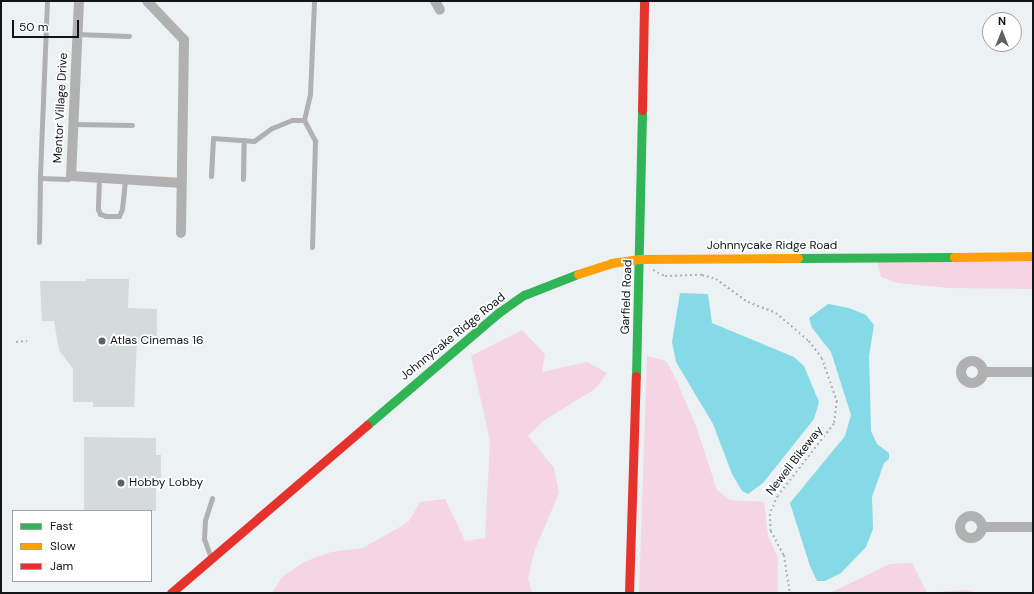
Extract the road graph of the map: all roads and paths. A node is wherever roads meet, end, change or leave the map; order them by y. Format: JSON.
{"nodes":[{"id":1,"x":47,"y":1,"type":"edge"},
{"id":2,"x":79,"y":1,"type":"edge"},
{"id":3,"x":147,"y":1,"type":"edge"},
{"id":4,"x":314,"y":1,"type":"edge"},
{"id":5,"x":435,"y":1,"type":"edge"},
{"id":6,"x":644,"y":1,"type":"edge"},
{"id":7,"x":440,"y":10,"type":"dead end"},
{"id":8,"x":77,"y":34,"type":"junction"},
{"id":9,"x":129,"y":36,"type":"dead end"},
{"id":10,"x":304,"y":120,"type":"junction"},
{"id":11,"x":73,"y":124,"type":"junction"},
{"id":12,"x":132,"y":125,"type":"dead end"},
{"id":13,"x":244,"y":140,"type":"junction"},
{"id":14,"x":71,"y":176,"type":"junction"},
{"id":15,"x":211,"y":176,"type":"dead end"},
{"id":16,"x":40,"y":178,"type":"junction"},
{"id":17,"x":98,"y":178,"type":"junction"},
{"id":18,"x":243,"y":179,"type":"dead end"},
{"id":19,"x":125,"y":180,"type":"junction"},
{"id":20,"x":182,"y":183,"type":"junction"},
{"id":21,"x":181,"y":233,"type":"dead end"},
{"id":22,"x":39,"y":242,"type":"dead end"},
{"id":23,"x":312,"y":247,"type":"dead end"},
{"id":24,"x":1033,"y":256,"type":"edge"},
{"id":25,"x":640,"y":259,"type":"junction"},
{"id":26,"x":652,"y":259,"type":"junction"},
{"id":27,"x":27,"y":341,"type":"dead end"},
{"id":28,"x":16,"y":342,"type":"dead end"},
{"id":29,"x":983,"y":372,"type":"dead end"},
{"id":30,"x":1033,"y":372,"type":"edge"},
{"id":31,"x":212,"y":498,"type":"dead end"},
{"id":32,"x":982,"y":527,"type":"dead end"},
{"id":33,"x":1033,"y":527,"type":"edge"},
{"id":34,"x":211,"y":559,"type":"junction"},
{"id":35,"x":171,"y":593,"type":"edge"},
{"id":36,"x":629,"y":593,"type":"edge"},
{"id":37,"x":790,"y":593,"type":"edge"}],
"edges":[{"from":1,"to":16,"type":"lane"},
{"from":2,"to":8,"type":"street","name":"Mentor Village Drive"},
{"from":3,"to":20,"type":"street"},
{"from":4,"to":10,"type":"lane"},
{"from":5,"to":7,"type":"street"},
{"from":6,"to":25,"type":"main road","name":"Garfield Road"},
{"from":8,"to":9,"type":"lane"},
{"from":8,"to":11,"type":"street","name":"Mentor Village Drive"},
{"from":10,"to":13,"type":"lane"},
{"from":10,"to":23,"type":"lane"},
{"from":11,"to":12,"type":"lane"},
{"from":11,"to":14,"type":"street","name":"Mentor Village Drive"},
{"from":13,"to":15,"type":"lane"},
{"from":13,"to":18,"type":"lane"},
{"from":14,"to":16,"type":"lane"},
{"from":14,"to":17,"type":"street","name":"Mentor Village Drive"},
{"from":16,"to":22,"type":"lane"},
{"from":17,"to":19,"type":"street","name":"Mentor Village Drive"},
{"from":17,"to":19,"type":"lane"},
{"from":19,"to":20,"type":"street","name":"Mentor Village Drive"},
{"from":20,"to":21,"type":"street"},
{"from":24,"to":26,"type":"main road","name":"Johnnycake Ridge Road"},
{"from":25,"to":26,"type":"main road","name":"Johnnycake Ridge Road"},
{"from":25,"to":34,"type":"main road","name":"Johnnycake Ridge Road"},
{"from":25,"to":36,"type":"main road","name":"Garfield Road"},
{"from":26,"to":37,"type":"path","name":"Newell Bikeway"},
{"from":27,"to":28,"type":"path"},
{"from":29,"to":30,"type":"street"},
{"from":31,"to":34,"type":"lane"},
{"from":32,"to":33,"type":"street"},
{"from":34,"to":35,"type":"main road","name":"Johnnycake Ridge Road"}]}
